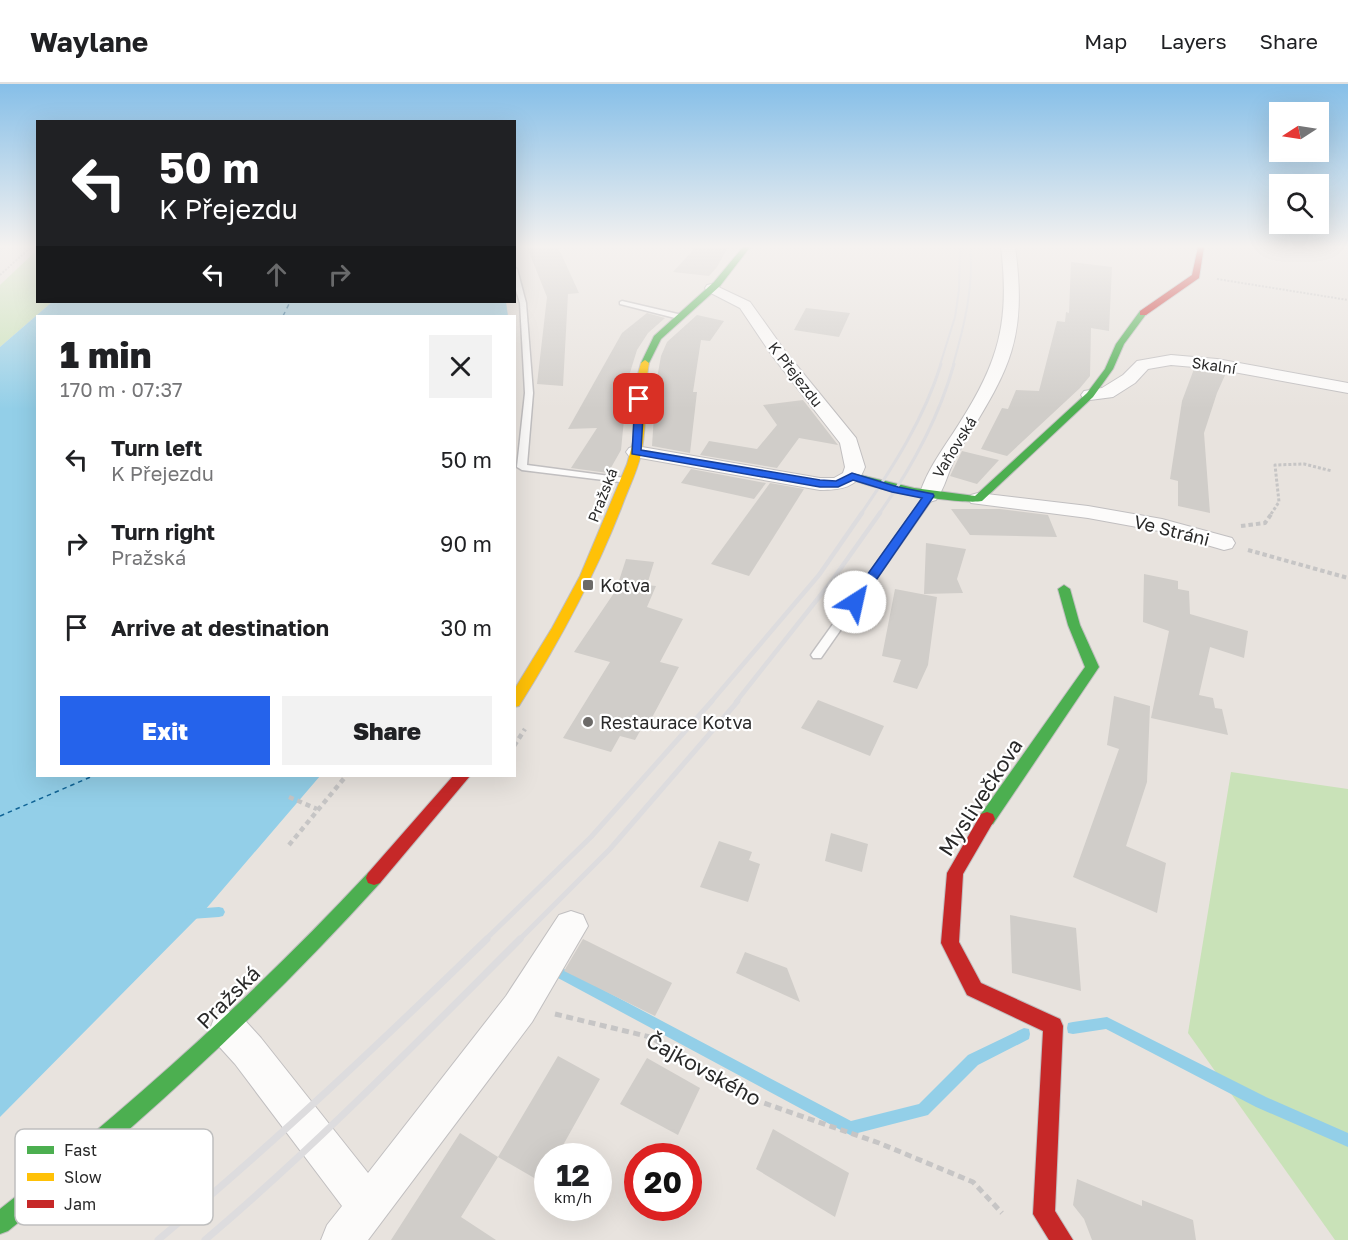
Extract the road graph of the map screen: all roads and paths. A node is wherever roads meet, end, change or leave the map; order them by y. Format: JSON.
{"nodes":[{"id":1,"x":522,"y":301,"type":"edge"},
{"id":2,"x":697,"y":301,"type":"edge"},
{"id":3,"x":737,"y":301,"type":"edge"},
{"id":4,"x":1013,"y":301,"type":"edge"},
{"id":5,"x":1160,"y":301,"type":"edge"},
{"id":6,"x":622,"y":303,"type":"dead end"},
{"id":7,"x":679,"y":317,"type":"junction"},
{"id":8,"x":1348,"y":388,"type":"edge"},
{"id":9,"x":1090,"y":395,"type":"junction"},
{"id":10,"x":636,"y":452,"type":"junction"},
{"id":11,"x":1332,"y":471,"type":"dead end"},
{"id":12,"x":852,"y":476,"type":"junction"},
{"id":13,"x":625,"y":481,"type":"junction"},
{"id":14,"x":929,"y":496,"type":"junction"},
{"id":15,"x":978,"y":499,"type":"junction"},
{"id":16,"x":1224,"y":543,"type":"junction"},
{"id":17,"x":1348,"y":578,"type":"edge"},
{"id":18,"x":1064,"y":589,"type":"dead end"},
{"id":19,"x":817,"y":656,"type":"dead end"},
{"id":20,"x":516,"y":699,"type":"edge"},
{"id":21,"x":345,"y":777,"type":"edge"},
{"id":22,"x":461,"y":777,"type":"edge"},
{"id":23,"x":289,"y":797,"type":"dead end"},
{"id":24,"x":317,"y":809,"type":"junction"},
{"id":25,"x":289,"y":845,"type":"dead end"},
{"id":26,"x":571,"y":926,"type":"dead end"},
{"id":27,"x":519,"y":1009,"type":"junction"},
{"id":28,"x":228,"y":1029,"type":"junction"},
{"id":29,"x":116,"y":1129,"type":"edge"},
{"id":30,"x":367,"y":1205,"type":"junction"},
{"id":31,"x":15,"y":1211,"type":"edge"},
{"id":32,"x":1004,"y":1215,"type":"dead end"},
{"id":33,"x":0,"y":1223,"type":"edge"},
{"id":34,"x":342,"y":1240,"type":"edge"},
{"id":35,"x":1062,"y":1240,"type":"edge"}],
"edges":[{"from":1,"to":13,"type":"lane"},
{"from":2,"to":7,"type":"street","name":"Pražská"},
{"from":3,"to":12,"type":"street","name":"K Přejezdu"},
{"from":4,"to":14,"type":"street","name":"Vaňovská"},
{"from":5,"to":9,"type":"street"},
{"from":6,"to":7,"type":"lane"},
{"from":7,"to":10,"type":"street","name":"Pražská"},
{"from":8,"to":9,"type":"street","name":"Skalní"},
{"from":9,"to":15,"type":"street"},
{"from":10,"to":12,"type":"street"},
{"from":10,"to":13,"type":"street","name":"Pražská"},
{"from":11,"to":16,"type":"path","name":"Ve Stráni"},
{"from":12,"to":14,"type":"street"},
{"from":13,"to":20,"type":"street","name":"Pražská"},
{"from":14,"to":15,"type":"street","name":"Ve Stráni"},
{"from":14,"to":19,"type":"lane","name":"Vaňovská"},
{"from":15,"to":16,"type":"street","name":"Ve Stráni"},
{"from":16,"to":17,"type":"path"},
{"from":18,"to":35,"type":"street","name":"Myslivečkova"},
{"from":21,"to":24,"type":"path"},
{"from":22,"to":28,"type":"street","name":"Pražská"},
{"from":23,"to":24,"type":"path"},
{"from":24,"to":25,"type":"path"},
{"from":26,"to":27,"type":"street"},
{"from":27,"to":30,"type":"street"},
{"from":27,"to":32,"type":"path","name":"Čajkovského"},
{"from":28,"to":29,"type":"street","name":"Pražská"},
{"from":28,"to":30,"type":"street"},
{"from":30,"to":34,"type":"street"},
{"from":31,"to":33,"type":"street","name":"Pražská"}]}
